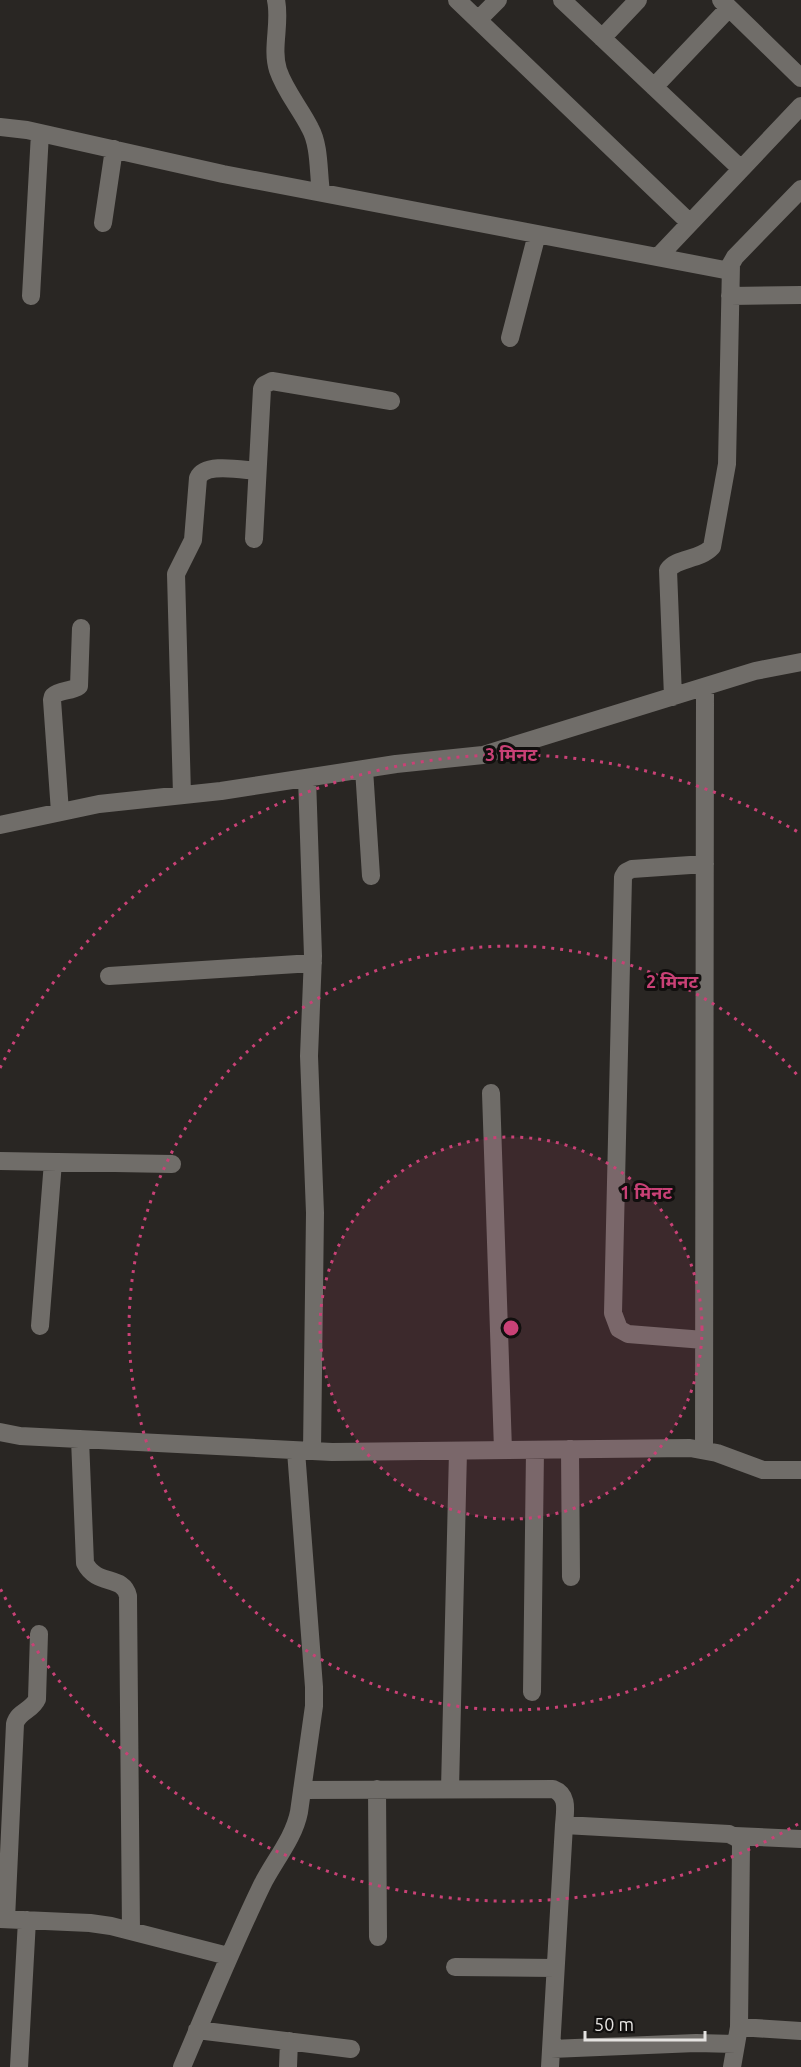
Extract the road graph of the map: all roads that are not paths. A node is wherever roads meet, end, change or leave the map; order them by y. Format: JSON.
{"nodes":[{"id":1,"x":276,"y":0,"type":"edge"},
{"id":2,"x":457,"y":0,"type":"edge"},
{"id":3,"x":498,"y":0,"type":"edge"},
{"id":4,"x":562,"y":0,"type":"edge"},
{"id":5,"x":638,"y":0,"type":"edge"},
{"id":6,"x":725,"y":4,"type":"edge"},
{"id":7,"x":478,"y":20,"type":"junction"},
{"id":8,"x":602,"y":38,"type":"junction"},
{"id":9,"x":801,"y":78,"type":"edge"},
{"id":10,"x":654,"y":87,"type":"junction"},
{"id":11,"x":801,"y":106,"type":"edge"},
{"id":12,"x":0,"y":127,"type":"edge"},
{"id":13,"x":40,"y":133,"type":"junction"},
{"id":14,"x":114,"y":149,"type":"junction"},
{"id":15,"x":741,"y":169,"type":"junction"},
{"id":16,"x":801,"y":189,"type":"edge"},
{"id":17,"x":321,"y":192,"type":"junction"},
{"id":18,"x":103,"y":223,"type":"dead end"},
{"id":19,"x":690,"y":223,"type":"junction"},
{"id":20,"x":537,"y":234,"type":"junction"},
{"id":21,"x":658,"y":257,"type":"junction"},
{"id":22,"x":730,"y":271,"type":"junction"},
{"id":23,"x":801,"y":295,"type":"edge"},
{"id":24,"x":31,"y":296,"type":"dead end"},
{"id":25,"x":730,"y":296,"type":"junction"},
{"id":26,"x":510,"y":338,"type":"dead end"},
{"id":27,"x":391,"y":401,"type":"dead end"},
{"id":28,"x":257,"y":471,"type":"junction"},
{"id":29,"x":254,"y":539,"type":"dead end"},
{"id":30,"x":81,"y":628,"type":"dead end"},
{"id":31,"x":801,"y":662,"type":"edge"},
{"id":32,"x":705,"y":687,"type":"junction"},
{"id":33,"x":673,"y":697,"type":"junction"},
{"id":34,"x":364,"y":770,"type":"junction"},
{"id":35,"x":307,"y":778,"type":"junction"},
{"id":36,"x":182,"y":795,"type":"junction"},
{"id":37,"x":60,"y":812,"type":"junction"},
{"id":38,"x":0,"y":825,"type":"edge"},
{"id":39,"x":705,"y":864,"type":"junction"},
{"id":40,"x":371,"y":876,"type":"dead end"},
{"id":41,"x":313,"y":963,"type":"junction"},
{"id":42,"x":110,"y":976,"type":"dead end"},
{"id":43,"x":491,"y":1093,"type":"dead end"},
{"id":44,"x":0,"y":1161,"type":"edge"},
{"id":45,"x":53,"y":1162,"type":"junction"},
{"id":46,"x":172,"y":1164,"type":"dead end"},
{"id":47,"x":40,"y":1326,"type":"dead end"},
{"id":48,"x":704,"y":1340,"type":"junction"},
{"id":49,"x":0,"y":1432,"type":"edge"},
{"id":50,"x":80,"y":1439,"type":"junction"},
{"id":51,"x":570,"y":1449,"type":"junction"},
{"id":52,"x":503,"y":1450,"type":"junction"},
{"id":53,"x":535,"y":1450,"type":"junction"},
{"id":54,"x":704,"y":1450,"type":"junction"},
{"id":55,"x":304,"y":1451,"type":"junction"},
{"id":56,"x":459,"y":1451,"type":"junction"},
{"id":57,"x":801,"y":1470,"type":"edge"},
{"id":58,"x":571,"y":1577,"type":"dead end"},
{"id":59,"x":39,"y":1634,"type":"dead end"},
{"id":60,"x":532,"y":1692,"type":"dead end"},
{"id":61,"x":377,"y":1789,"type":"junction"},
{"id":62,"x":450,"y":1789,"type":"junction"},
{"id":63,"x":302,"y":1790,"type":"junction"},
{"id":64,"x":564,"y":1825,"type":"junction"},
{"id":65,"x":735,"y":1836,"type":"junction"},
{"id":66,"x":801,"y":1839,"type":"edge"},
{"id":67,"x":3,"y":1919,"type":"edge"},
{"id":68,"x":27,"y":1920,"type":"junction"},
{"id":69,"x":132,"y":1931,"type":"junction"},
{"id":70,"x":378,"y":1937,"type":"dead end"},
{"id":71,"x":228,"y":1956,"type":"junction"},
{"id":72,"x":454,"y":1967,"type":"dead end"},
{"id":73,"x":555,"y":1968,"type":"junction"},
{"id":74,"x":197,"y":2030,"type":"junction"},
{"id":75,"x":801,"y":2031,"type":"edge"},
{"id":76,"x":737,"y":2036,"type":"junction"},
{"id":77,"x":289,"y":2042,"type":"junction"},
{"id":78,"x":351,"y":2049,"type":"dead end"},
{"id":79,"x":550,"y":2058,"type":"edge"},
{"id":80,"x":19,"y":2067,"type":"edge"},
{"id":81,"x":182,"y":2067,"type":"edge"},
{"id":82,"x":288,"y":2067,"type":"edge"},
{"id":83,"x":732,"y":2067,"type":"edge"}],
"edges":[{"from":1,"to":17,"type":"street"},
{"from":2,"to":7,"type":"street"},
{"from":3,"to":7,"type":"street"},
{"from":4,"to":8,"type":"street"},
{"from":5,"to":8,"type":"street"},
{"from":6,"to":9,"type":"street"},
{"from":6,"to":10,"type":"street"},
{"from":7,"to":19,"type":"street"},
{"from":8,"to":10,"type":"street"},
{"from":10,"to":15,"type":"street"},
{"from":11,"to":15,"type":"street"},
{"from":12,"to":13,"type":"street"},
{"from":13,"to":14,"type":"street"},
{"from":13,"to":24,"type":"street"},
{"from":14,"to":17,"type":"street"},
{"from":14,"to":18,"type":"street"},
{"from":15,"to":19,"type":"street"},
{"from":16,"to":22,"type":"street"},
{"from":17,"to":20,"type":"street"},
{"from":19,"to":21,"type":"street"},
{"from":20,"to":21,"type":"street"},
{"from":20,"to":26,"type":"street"},
{"from":21,"to":22,"type":"street"},
{"from":22,"to":25,"type":"street"},
{"from":23,"to":25,"type":"street"},
{"from":25,"to":33,"type":"street"},
{"from":27,"to":28,"type":"street"},
{"from":28,"to":29,"type":"street"},
{"from":28,"to":36,"type":"street"},
{"from":30,"to":37,"type":"street"},
{"from":31,"to":32,"type":"street"},
{"from":32,"to":33,"type":"street"},
{"from":32,"to":39,"type":"street"},
{"from":33,"to":34,"type":"street"},
{"from":34,"to":35,"type":"street"},
{"from":34,"to":40,"type":"street"},
{"from":35,"to":36,"type":"street"},
{"from":35,"to":41,"type":"street"},
{"from":36,"to":37,"type":"street"},
{"from":37,"to":38,"type":"street"},
{"from":39,"to":48,"type":"street"},
{"from":39,"to":48,"type":"street"},
{"from":41,"to":42,"type":"street"},
{"from":41,"to":55,"type":"street"},
{"from":43,"to":52,"type":"street"},
{"from":44,"to":45,"type":"street"},
{"from":45,"to":46,"type":"street"},
{"from":45,"to":47,"type":"street"},
{"from":48,"to":54,"type":"street"},
{"from":49,"to":50,"type":"street"},
{"from":50,"to":55,"type":"street"},
{"from":50,"to":69,"type":"street"},
{"from":51,"to":53,"type":"street"},
{"from":51,"to":54,"type":"street"},
{"from":51,"to":58,"type":"street"},
{"from":52,"to":53,"type":"street"},
{"from":52,"to":56,"type":"street"},
{"from":53,"to":60,"type":"street"},
{"from":54,"to":57,"type":"street"},
{"from":55,"to":56,"type":"street"},
{"from":55,"to":63,"type":"street"},
{"from":56,"to":62,"type":"street"},
{"from":59,"to":67,"type":"street"},
{"from":61,"to":62,"type":"street"},
{"from":61,"to":63,"type":"street"},
{"from":61,"to":70,"type":"street"},
{"from":62,"to":64,"type":"street"},
{"from":63,"to":71,"type":"street"},
{"from":64,"to":65,"type":"street"},
{"from":64,"to":73,"type":"street"},
{"from":65,"to":66,"type":"street"},
{"from":65,"to":76,"type":"street"},
{"from":67,"to":68,"type":"street"},
{"from":68,"to":69,"type":"street"},
{"from":68,"to":80,"type":"street"},
{"from":69,"to":71,"type":"street"},
{"from":71,"to":74,"type":"street"},
{"from":72,"to":73,"type":"street"},
{"from":73,"to":79,"type":"street"},
{"from":74,"to":77,"type":"street"},
{"from":74,"to":81,"type":"street"},
{"from":75,"to":76,"type":"street"},
{"from":76,"to":79,"type":"street"},
{"from":76,"to":83,"type":"street"},
{"from":77,"to":78,"type":"street"},
{"from":77,"to":82,"type":"street"}]}
